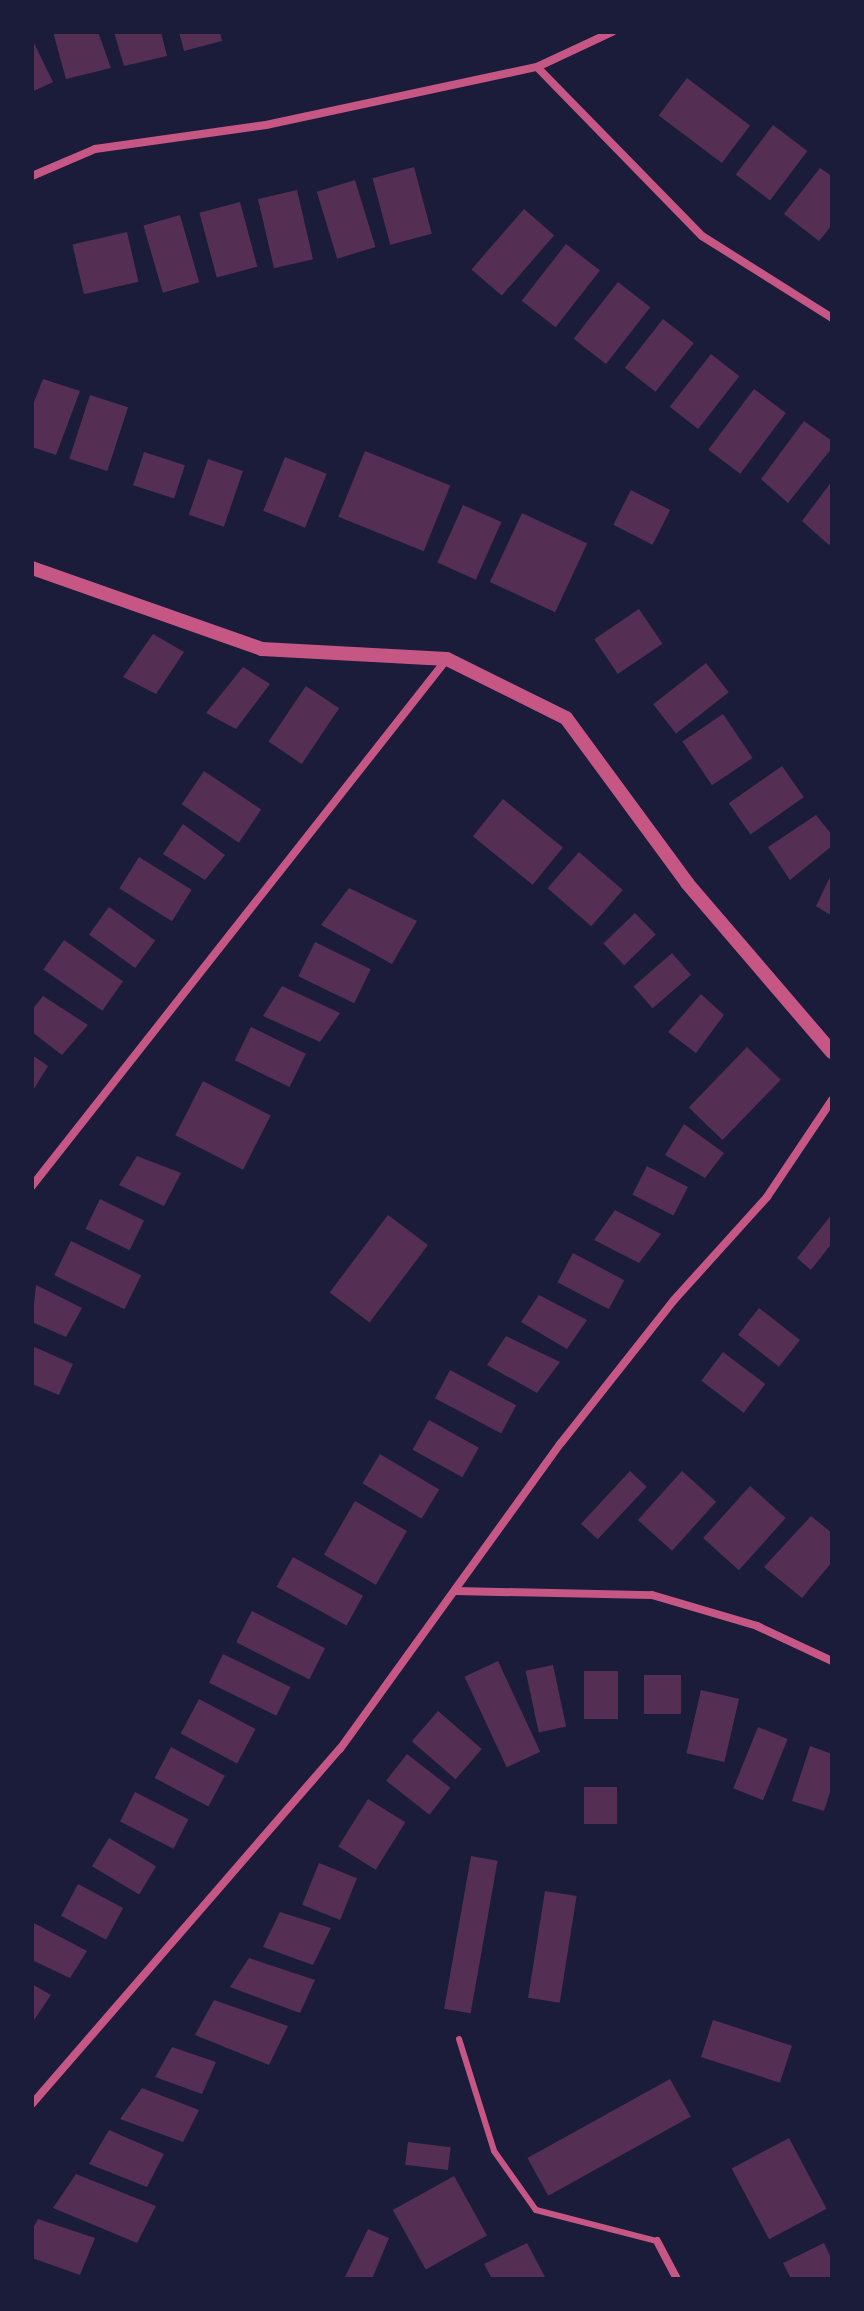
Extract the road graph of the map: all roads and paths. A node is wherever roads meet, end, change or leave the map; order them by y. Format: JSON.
{"nodes":[{"id":1,"x":612,"y":32,"type":"edge"},
{"id":2,"x":537,"y":67,"type":"junction"},
{"id":3,"x":32,"y":176,"type":"edge"},
{"id":4,"x":832,"y":318,"type":"edge"},
{"id":5,"x":32,"y":568,"type":"edge"},
{"id":6,"x":447,"y":659,"type":"junction"},
{"id":7,"x":832,"y":1052,"type":"edge"},
{"id":8,"x":832,"y":1100,"type":"edge"},
{"id":9,"x":32,"y":1186,"type":"edge"},
{"id":10,"x":455,"y":1591,"type":"junction"},
{"id":11,"x":832,"y":1661,"type":"edge"},
{"id":12,"x":459,"y":2039,"type":"dead end"},
{"id":13,"x":32,"y":2104,"type":"edge"},
{"id":14,"x":657,"y":2241,"type":"joint"},
{"id":15,"x":677,"y":2279,"type":"edge"}],
"edges":[{"from":1,"to":2,"type":"street"},
{"from":2,"to":3,"type":"street"},
{"from":2,"to":4,"type":"street"},
{"from":5,"to":6,"type":"street"},
{"from":6,"to":7,"type":"street"},
{"from":6,"to":9,"type":"street"},
{"from":8,"to":10,"type":"street"},
{"from":10,"to":11,"type":"street"},
{"from":10,"to":13,"type":"street"},
{"from":12,"to":14,"type":"lane"},
{"from":14,"to":15,"type":"street"}]}
